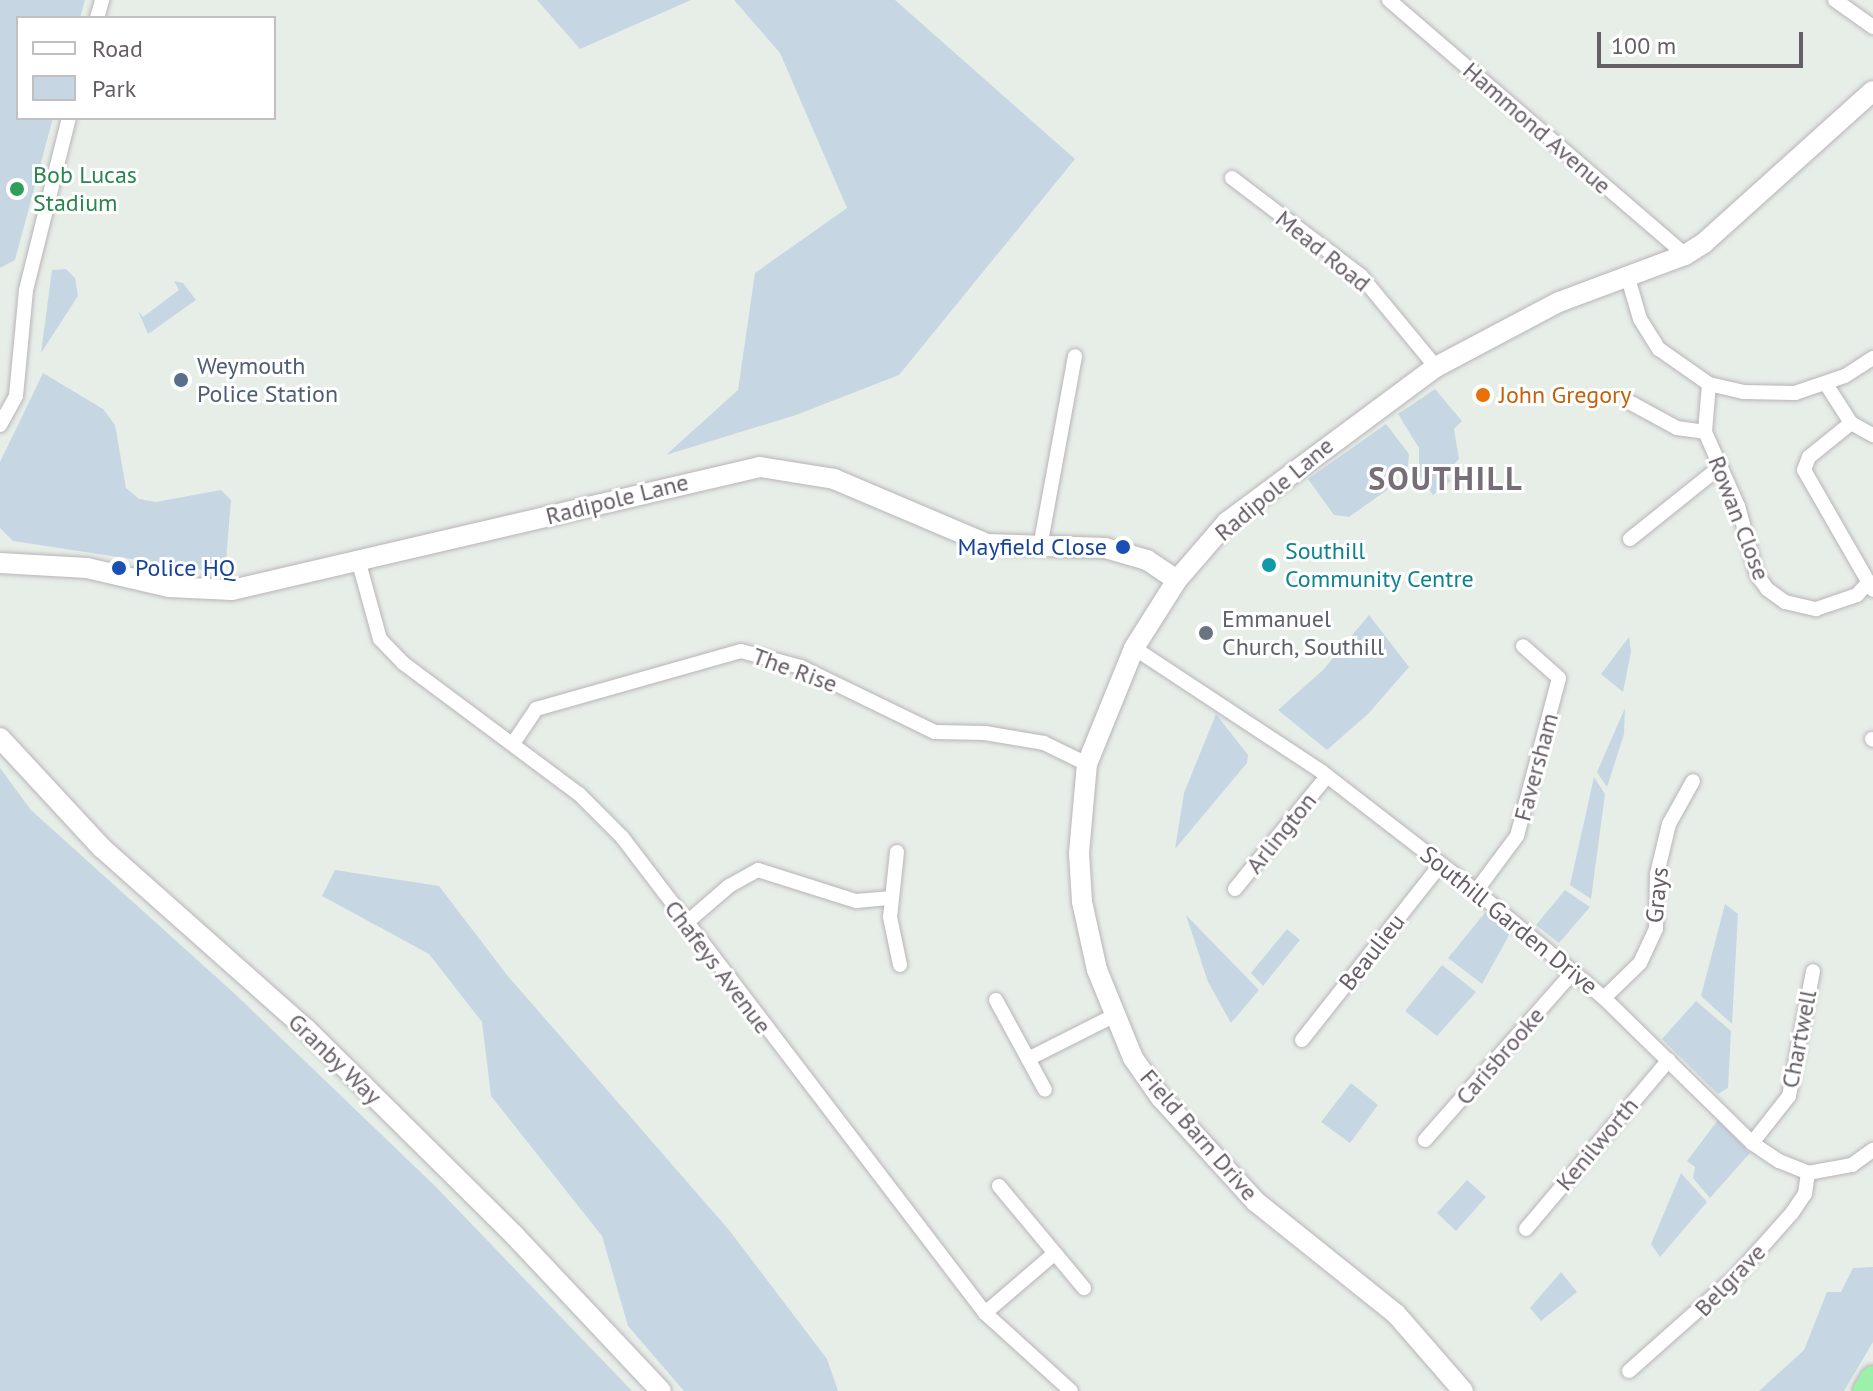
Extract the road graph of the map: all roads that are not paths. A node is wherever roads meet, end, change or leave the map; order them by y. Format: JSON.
{"nodes":[{"id":1,"x":1389,"y":0,"type":"edge"},
{"id":2,"x":1835,"y":0,"type":"edge"},
{"id":3,"x":1873,"y":27,"type":"edge"},
{"id":4,"x":1873,"y":91,"type":"edge"},
{"id":5,"x":68,"y":120,"type":"edge"},
{"id":6,"x":1232,"y":178,"type":"dead end"},
{"id":7,"x":1685,"y":255,"type":"junction"},
{"id":8,"x":1628,"y":278,"type":"junction"},
{"id":9,"x":1075,"y":356,"type":"dead end"},
{"id":10,"x":1873,"y":358,"type":"edge"},
{"id":11,"x":1436,"y":367,"type":"junction"},
{"id":12,"x":1709,"y":384,"type":"junction"},
{"id":13,"x":1826,"y":384,"type":"junction"},
{"id":14,"x":1631,"y":403,"type":"dead end"},
{"id":15,"x":1851,"y":423,"type":"junction"},
{"id":16,"x":0,"y":425,"type":"edge"},
{"id":17,"x":1705,"y":432,"type":"junction"},
{"id":18,"x":1873,"y":435,"type":"edge"},
{"id":19,"x":1720,"y":467,"type":"junction"},
{"id":20,"x":1630,"y":539,"type":"dead end"},
{"id":21,"x":1040,"y":547,"type":"junction"},
{"id":22,"x":0,"y":563,"type":"edge"},
{"id":23,"x":359,"y":563,"type":"junction"},
{"id":24,"x":1177,"y":580,"type":"junction"},
{"id":25,"x":1870,"y":588,"type":"edge"},
{"id":26,"x":1523,"y":646,"type":"dead end"},
{"id":27,"x":1134,"y":648,"type":"junction"},
{"id":28,"x":0,"y":738,"type":"edge"},
{"id":29,"x":514,"y":742,"type":"junction"},
{"id":30,"x":1087,"y":764,"type":"junction"},
{"id":31,"x":1327,"y":776,"type":"junction"},
{"id":32,"x":1693,"y":781,"type":"dead end"},
{"id":33,"x":897,"y":852,"type":"dead end"},
{"id":34,"x":1441,"y":864,"type":"junction"},
{"id":35,"x":1235,"y":889,"type":"dead end"},
{"id":36,"x":1476,"y":891,"type":"junction"},
{"id":37,"x":892,"y":898,"type":"junction"},
{"id":38,"x":685,"y":924,"type":"junction"},
{"id":39,"x":900,"y":965,"type":"dead end"},
{"id":40,"x":1574,"y":971,"type":"junction"},
{"id":41,"x":1813,"y":971,"type":"dead end"},
{"id":42,"x":1604,"y":998,"type":"junction"},
{"id":43,"x":996,"y":1000,"type":"dead end"},
{"id":44,"x":1113,"y":1016,"type":"junction"},
{"id":45,"x":1302,"y":1040,"type":"dead end"},
{"id":46,"x":1028,"y":1059,"type":"junction"},
{"id":47,"x":1669,"y":1060,"type":"junction"},
{"id":48,"x":1045,"y":1090,"type":"dead end"},
{"id":49,"x":1425,"y":1140,"type":"dead end"},
{"id":50,"x":1752,"y":1143,"type":"junction"},
{"id":51,"x":1873,"y":1150,"type":"edge"},
{"id":52,"x":1808,"y":1173,"type":"junction"},
{"id":53,"x":999,"y":1186,"type":"dead end"},
{"id":54,"x":1526,"y":1229,"type":"dead end"},
{"id":55,"x":1055,"y":1253,"type":"junction"},
{"id":56,"x":1084,"y":1288,"type":"dead end"},
{"id":57,"x":985,"y":1313,"type":"junction"},
{"id":58,"x":1629,"y":1371,"type":"dead end"},
{"id":59,"x":1873,"y":1379,"type":"edge"},
{"id":60,"x":661,"y":1391,"type":"edge"},
{"id":61,"x":1071,"y":1391,"type":"edge"},
{"id":62,"x":1463,"y":1391,"type":"edge"},
{"id":63,"x":1866,"y":1391,"type":"edge"}],
"edges":[{"from":1,"to":7,"type":"street","name":"Hammond Avenue"},
{"from":2,"to":3,"type":"street"},
{"from":4,"to":7,"type":"street","name":"Radipole Lane"},
{"from":5,"to":16,"type":"street"},
{"from":6,"to":11,"type":"street","name":"Mead Road"},
{"from":7,"to":8,"type":"street","name":"Radipole Lane"},
{"from":8,"to":11,"type":"street","name":"Radipole Lane"},
{"from":8,"to":12,"type":"street"},
{"from":9,"to":21,"type":"street"},
{"from":10,"to":13,"type":"street"},
{"from":11,"to":24,"type":"street","name":"Radipole Lane"},
{"from":12,"to":13,"type":"street"},
{"from":12,"to":17,"type":"street","name":"Rowan Close"},
{"from":13,"to":15,"type":"street"},
{"from":14,"to":17,"type":"street"},
{"from":15,"to":18,"type":"street"},
{"from":15,"to":25,"type":"street","name":"Rowan Close"},
{"from":17,"to":19,"type":"street","name":"Rowan Close"},
{"from":19,"to":20,"type":"street"},
{"from":19,"to":25,"type":"street","name":"Rowan Close"},
{"from":21,"to":23,"type":"street","name":"Radipole Lane"},
{"from":21,"to":24,"type":"street","name":"Radipole Lane"},
{"from":22,"to":23,"type":"street","name":"Radipole Lane"},
{"from":23,"to":29,"type":"street","name":"Chafeys Avenue"},
{"from":24,"to":27,"type":"street","name":"Field Barn Drive"},
{"from":26,"to":36,"type":"street","name":"Faversham"},
{"from":27,"to":30,"type":"street","name":"Field Barn Drive"},
{"from":27,"to":31,"type":"street","name":"Southill Garden Drive"},
{"from":28,"to":60,"type":"street","name":"Granby Way"},
{"from":29,"to":30,"type":"street","name":"The Rise"},
{"from":29,"to":38,"type":"street","name":"Chafeys Avenue"},
{"from":30,"to":44,"type":"street","name":"Field Barn Drive"},
{"from":31,"to":34,"type":"street","name":"Southill Garden Drive"},
{"from":31,"to":35,"type":"street","name":"Arlington"},
{"from":32,"to":42,"type":"street","name":"Grays"},
{"from":33,"to":37,"type":"street"},
{"from":34,"to":36,"type":"street","name":"Southill Garden Drive"},
{"from":34,"to":45,"type":"street","name":"Beaulieu"},
{"from":36,"to":40,"type":"street","name":"Southill Garden Drive"},
{"from":37,"to":38,"type":"street"},
{"from":37,"to":39,"type":"street"},
{"from":38,"to":57,"type":"street","name":"Chafeys Avenue"},
{"from":40,"to":42,"type":"street","name":"Southill Garden Drive"},
{"from":40,"to":49,"type":"street","name":"Carisbrooke"},
{"from":41,"to":50,"type":"street","name":"Chartwell"},
{"from":42,"to":47,"type":"street","name":"Southill Garden Drive"},
{"from":43,"to":46,"type":"street"},
{"from":44,"to":46,"type":"street"},
{"from":44,"to":62,"type":"street","name":"Field Barn Drive"},
{"from":46,"to":48,"type":"street"},
{"from":47,"to":50,"type":"street","name":"Southill Garden Drive"},
{"from":47,"to":54,"type":"street","name":"Kenilworth"},
{"from":50,"to":52,"type":"street","name":"Southill Garden Drive"},
{"from":51,"to":52,"type":"street"},
{"from":52,"to":58,"type":"street","name":"Belgrave"},
{"from":53,"to":55,"type":"street"},
{"from":55,"to":56,"type":"street"},
{"from":55,"to":57,"type":"street"},
{"from":57,"to":61,"type":"street","name":"Chafeys Avenue"},
{"from":59,"to":63,"type":"highway"}]}
